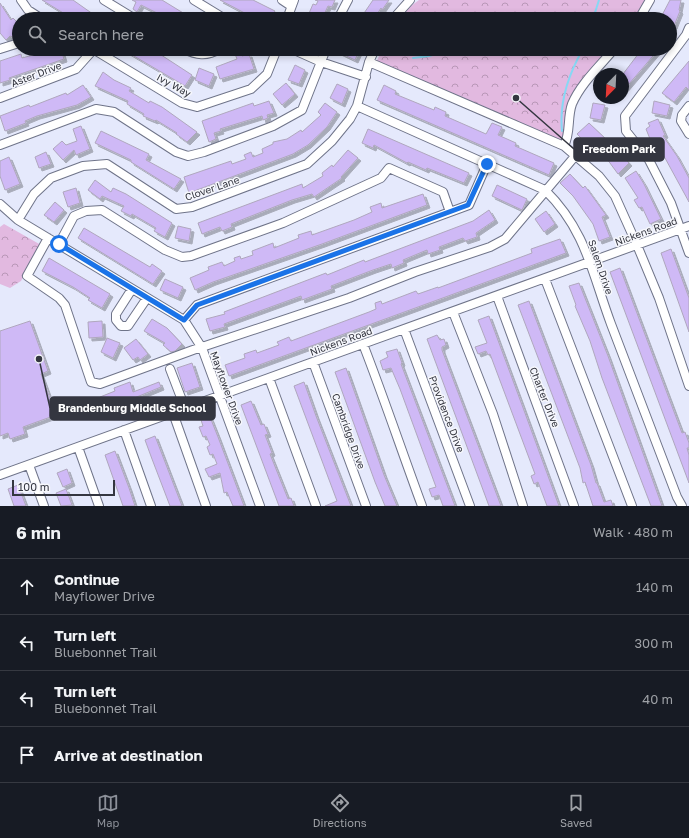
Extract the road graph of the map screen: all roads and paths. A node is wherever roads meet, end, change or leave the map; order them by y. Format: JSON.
{"nodes":[{"id":1,"x":21,"y":0,"type":"edge"},
{"id":2,"x":104,"y":0,"type":"edge"},
{"id":3,"x":194,"y":0,"type":"edge"},
{"id":4,"x":282,"y":0,"type":"edge"},
{"id":5,"x":348,"y":0,"type":"edge"},
{"id":6,"x":410,"y":0,"type":"edge"},
{"id":7,"x":650,"y":0,"type":"edge"},
{"id":8,"x":292,"y":3,"type":"edge"},
{"id":9,"x":31,"y":12,"type":"edge"},
{"id":10,"x":124,"y":12,"type":"edge"},
{"id":11,"x":214,"y":12,"type":"edge"},
{"id":12,"x":342,"y":12,"type":"edge"},
{"id":13,"x":399,"y":12,"type":"edge"},
{"id":14,"x":644,"y":12,"type":"edge"},
{"id":15,"x":689,"y":28,"type":"edge"},
{"id":16,"x":12,"y":45,"type":"edge"},
{"id":17,"x":677,"y":47,"type":"edge"},
{"id":18,"x":0,"y":49,"type":"edge"},
{"id":19,"x":87,"y":56,"type":"edge"},
{"id":20,"x":105,"y":56,"type":"edge"},
{"id":21,"x":274,"y":56,"type":"edge"},
{"id":22,"x":308,"y":56,"type":"edge"},
{"id":23,"x":323,"y":56,"type":"edge"},
{"id":24,"x":372,"y":56,"type":"edge"},
{"id":25,"x":608,"y":56,"type":"edge"},
{"id":26,"x":670,"y":56,"type":"edge"},
{"id":27,"x":321,"y":62,"type":"junction"},
{"id":28,"x":369,"y":62,"type":"junction"},
{"id":29,"x":366,"y":78,"type":"junction"},
{"id":30,"x":0,"y":98,"type":"edge"},
{"id":31,"x":357,"y":106,"type":"junction"},
{"id":32,"x":689,"y":106,"type":"edge"},
{"id":33,"x":689,"y":134,"type":"edge"},
{"id":34,"x":0,"y":145,"type":"edge"},
{"id":35,"x":564,"y":146,"type":"junction"},
{"id":36,"x":576,"y":155,"type":"junction"},
{"id":37,"x":487,"y":164,"type":"junction"},
{"id":38,"x":545,"y":190,"type":"junction"},
{"id":39,"x":0,"y":204,"type":"edge"},
{"id":40,"x":450,"y":212,"type":"junction"},
{"id":41,"x":18,"y":220,"type":"junction"},
{"id":42,"x":689,"y":226,"type":"edge"},
{"id":43,"x":680,"y":229,"type":"junction"},
{"id":44,"x":48,"y":238,"type":"junction"},
{"id":45,"x":59,"y":244,"type":"junction"},
{"id":46,"x":637,"y":245,"type":"junction"},
{"id":47,"x":689,"y":252,"type":"edge"},
{"id":48,"x":589,"y":263,"type":"junction"},
{"id":49,"x":545,"y":279,"type":"junction"},
{"id":50,"x":132,"y":289,"type":"junction"},
{"id":51,"x":497,"y":296,"type":"junction"},
{"id":52,"x":147,"y":298,"type":"junction"},
{"id":53,"x":453,"y":312,"type":"junction"},
{"id":54,"x":184,"y":320,"type":"junction"},
{"id":55,"x":404,"y":329,"type":"junction"},
{"id":56,"x":363,"y":344,"type":"junction"},
{"id":57,"x":202,"y":348,"type":"junction"},
{"id":58,"x":313,"y":362,"type":"junction"},
{"id":59,"x":170,"y":369,"type":"dead end"},
{"id":60,"x":270,"y":378,"type":"junction"},
{"id":61,"x":689,"y":386,"type":"edge"},
{"id":62,"x":220,"y":396,"type":"junction"},
{"id":63,"x":185,"y":408,"type":"junction"},
{"id":64,"x":173,"y":413,"type":"junction"},
{"id":65,"x":124,"y":430,"type":"junction"},
{"id":66,"x":78,"y":447,"type":"junction"},
{"id":67,"x":29,"y":465,"type":"junction"},
{"id":68,"x":0,"y":475,"type":"edge"},
{"id":69,"x":44,"y":506,"type":"edge"},
{"id":70,"x":99,"y":506,"type":"edge"},
{"id":71,"x":151,"y":506,"type":"edge"},
{"id":72,"x":206,"y":506,"type":"edge"},
{"id":73,"x":260,"y":506,"type":"edge"},
{"id":74,"x":316,"y":506,"type":"edge"},
{"id":75,"x":366,"y":506,"type":"edge"},
{"id":76,"x":422,"y":506,"type":"edge"},
{"id":77,"x":470,"y":506,"type":"edge"},
{"id":78,"x":523,"y":506,"type":"edge"},
{"id":79,"x":574,"y":506,"type":"edge"},
{"id":80,"x":632,"y":506,"type":"edge"},
{"id":81,"x":682,"y":506,"type":"edge"}],
"edges":[{"from":1,"to":9,"type":"street"},
{"from":2,"to":10,"type":"street"},
{"from":3,"to":11,"type":"street"},
{"from":4,"to":8,"type":"street"},
{"from":5,"to":12,"type":"street"},
{"from":6,"to":13,"type":"street"},
{"from":7,"to":14,"type":"street"},
{"from":15,"to":17,"type":"street"},
{"from":16,"to":18,"type":"street"},
{"from":19,"to":30,"type":"street","name":"Aster Drive"},
{"from":20,"to":21,"type":"street","name":"Ivy Way"},
{"from":22,"to":27,"type":"street"},
{"from":23,"to":27,"type":"street"},
{"from":24,"to":28,"type":"street","name":"Clover Lane"},
{"from":25,"to":35,"type":"street"},
{"from":26,"to":43,"type":"street"},
{"from":27,"to":29,"type":"street"},
{"from":27,"to":34,"type":"street"},
{"from":28,"to":29,"type":"street","name":"Clover Lane"},
{"from":28,"to":35,"type":"street"},
{"from":29,"to":31,"type":"street","name":"Clover Lane"},
{"from":31,"to":37,"type":"street","name":"Salem Drive"},
{"from":31,"to":41,"type":"street","name":"Clover Lane"},
{"from":32,"to":33,"type":"street"},
{"from":35,"to":36,"type":"street"},
{"from":36,"to":38,"type":"street"},
{"from":36,"to":46,"type":"street"},
{"from":37,"to":38,"type":"street","name":"Salem Drive"},
{"from":37,"to":40,"type":"street"},
{"from":38,"to":48,"type":"street","name":"Salem Drive"},
{"from":38,"to":57,"type":"street"},
{"from":39,"to":41,"type":"street","name":"Mayflower Drive"},
{"from":40,"to":45,"type":"street"},
{"from":40,"to":54,"type":"street"},
{"from":41,"to":44,"type":"street","name":"Mayflower Drive"},
{"from":42,"to":43,"type":"street","name":"Nickens Road"},
{"from":43,"to":46,"type":"street","name":"Nickens Road"},
{"from":43,"to":47,"type":"street"},
{"from":44,"to":45,"type":"street","name":"Mayflower Drive"},
{"from":44,"to":57,"type":"street"},
{"from":45,"to":50,"type":"street","name":"Mayflower Drive"},
{"from":46,"to":48,"type":"street","name":"Nickens Road"},
{"from":46,"to":61,"type":"street"},
{"from":48,"to":49,"type":"street","name":"Nickens Road"},
{"from":48,"to":81,"type":"street","name":"Salem Drive"},
{"from":49,"to":51,"type":"street","name":"Nickens Road"},
{"from":49,"to":80,"type":"street"},
{"from":50,"to":52,"type":"street","name":"Mayflower Drive"},
{"from":50,"to":52,"type":"street"},
{"from":51,"to":53,"type":"street","name":"Nickens Road"},
{"from":51,"to":79,"type":"street","name":"Charter Drive"},
{"from":52,"to":54,"type":"street","name":"Mayflower Drive"},
{"from":53,"to":55,"type":"street","name":"Nickens Road"},
{"from":53,"to":78,"type":"street"},
{"from":54,"to":57,"type":"street","name":"Mayflower Drive"},
{"from":55,"to":56,"type":"street","name":"Nickens Road"},
{"from":55,"to":77,"type":"street","name":"Providence Drive"},
{"from":56,"to":58,"type":"street","name":"Nickens Road"},
{"from":56,"to":76,"type":"street"},
{"from":57,"to":62,"type":"street","name":"Mayflower Drive"},
{"from":58,"to":60,"type":"street","name":"Nickens Road"},
{"from":58,"to":75,"type":"street","name":"Cambridge Drive"},
{"from":59,"to":63,"type":"street"},
{"from":60,"to":62,"type":"street","name":"Nickens Road"},
{"from":60,"to":74,"type":"street"},
{"from":62,"to":63,"type":"street","name":"Nickens Road"},
{"from":62,"to":73,"type":"street","name":"Mayflower Drive"},
{"from":63,"to":64,"type":"street","name":"Nickens Road"},
{"from":64,"to":65,"type":"street","name":"Nickens Road"},
{"from":64,"to":72,"type":"street"},
{"from":65,"to":66,"type":"street","name":"Nickens Road"},
{"from":65,"to":71,"type":"street"},
{"from":66,"to":67,"type":"street","name":"Nickens Road"},
{"from":66,"to":70,"type":"street"},
{"from":67,"to":68,"type":"street","name":"Nickens Road"},
{"from":67,"to":69,"type":"street"}]}
